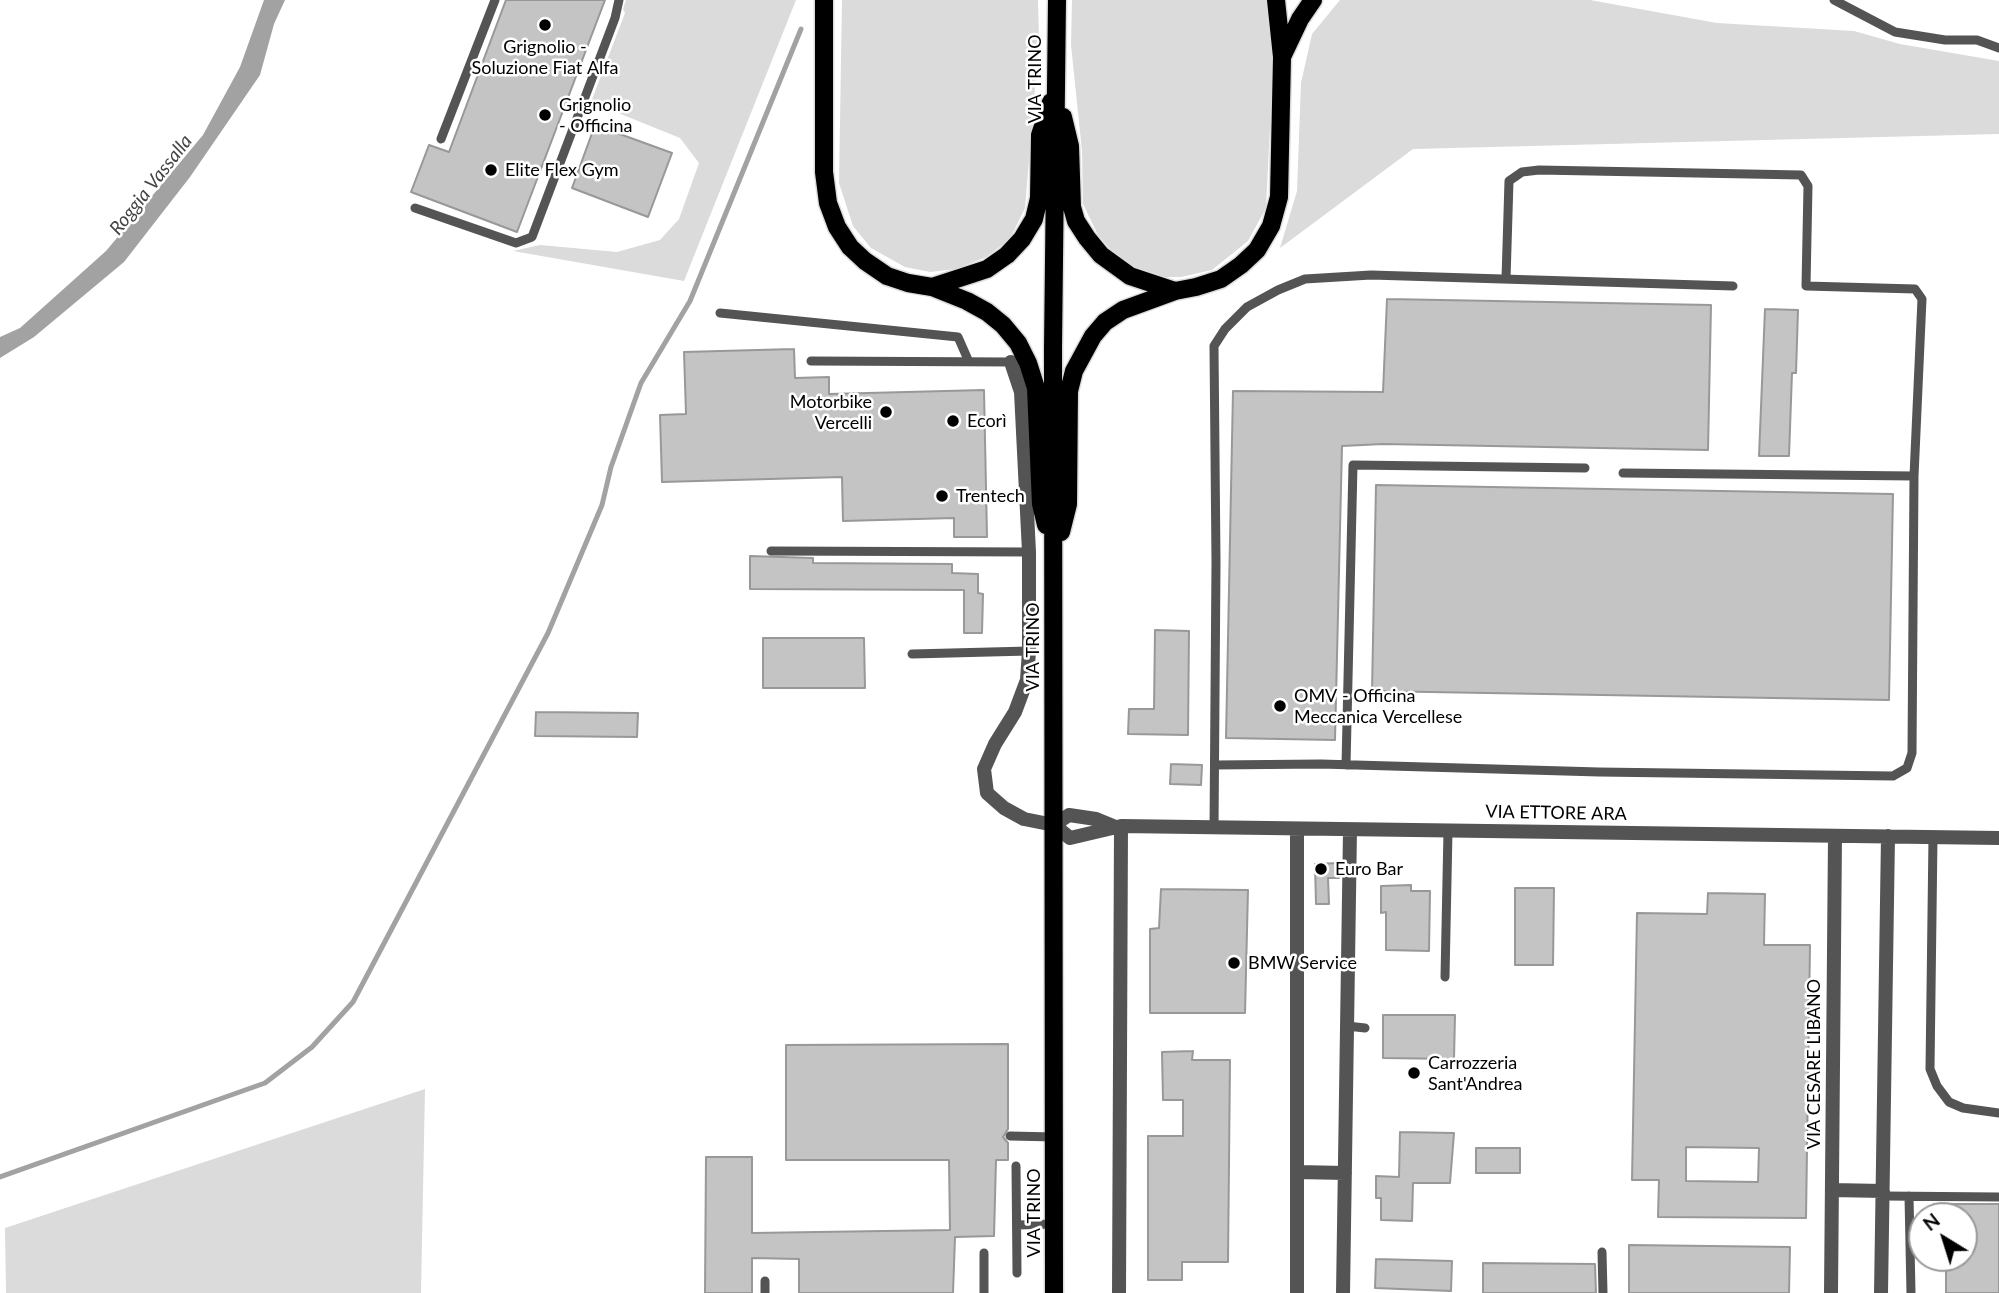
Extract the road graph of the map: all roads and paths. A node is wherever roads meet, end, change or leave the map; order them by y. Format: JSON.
{"nodes":[{"id":1,"x":495,"y":0,"type":"edge"},
{"id":2,"x":619,"y":0,"type":"edge"},
{"id":3,"x":824,"y":0,"type":"edge"},
{"id":4,"x":1057,"y":0,"type":"edge"},
{"id":5,"x":1276,"y":0,"type":"edge"},
{"id":6,"x":1313,"y":0,"type":"edge"},
{"id":7,"x":1834,"y":0,"type":"edge"},
{"id":8,"x":1999,"y":48,"type":"edge"},
{"id":9,"x":1282,"y":57,"type":"junction"},
{"id":10,"x":1056,"y":86,"type":"junction"},
{"id":11,"x":441,"y":139,"type":"dead end"},
{"id":12,"x":415,"y":208,"type":"dead end"},
{"id":13,"x":1506,"y":279,"type":"junction"},
{"id":14,"x":1733,"y":286,"type":"dead end"},
{"id":15,"x":932,"y":287,"type":"junction"},
{"id":16,"x":1175,"y":291,"type":"junction"},
{"id":17,"x":720,"y":313,"type":"dead end"},
{"id":18,"x":811,"y":362,"type":"dead end"},
{"id":19,"x":969,"y":362,"type":"junction"},
{"id":20,"x":1011,"y":362,"type":"joint"},
{"id":21,"x":1585,"y":468,"type":"dead end"},
{"id":22,"x":1623,"y":472,"type":"dead end"},
{"id":23,"x":1914,"y":476,"type":"junction"},
{"id":24,"x":771,"y":551,"type":"dead end"},
{"id":25,"x":1029,"y":552,"type":"junction"},
{"id":26,"x":1054,"y":563,"type":"junction"},
{"id":27,"x":1029,"y":651,"type":"junction"},
{"id":28,"x":912,"y":654,"type":"dead end"},
{"id":29,"x":1215,"y":765,"type":"junction"},
{"id":30,"x":1346,"y":765,"type":"junction"},
{"id":31,"x":1054,"y":825,"type":"junction"},
{"id":32,"x":1117,"y":826,"type":"junction"},
{"id":33,"x":1214,"y":829,"type":"junction"},
{"id":34,"x":1297,"y":830,"type":"junction"},
{"id":35,"x":1350,"y":830,"type":"junction"},
{"id":36,"x":1448,"y":831,"type":"junction"},
{"id":37,"x":1835,"y":836,"type":"junction"},
{"id":38,"x":1888,"y":836,"type":"junction"},
{"id":39,"x":1933,"y":837,"type":"junction"},
{"id":40,"x":1999,"y":838,"type":"edge"},
{"id":41,"x":1445,"y":977,"type":"dead end"},
{"id":42,"x":1347,"y":1026,"type":"junction"},
{"id":43,"x":1365,"y":1027,"type":"dead end"},
{"id":44,"x":1999,"y":1113,"type":"edge"},
{"id":45,"x":1010,"y":1136,"type":"dead end"},
{"id":46,"x":1055,"y":1137,"type":"junction"},
{"id":47,"x":1016,"y":1166,"type":"dead end"},
{"id":48,"x":1297,"y":1172,"type":"junction"},
{"id":49,"x":1345,"y":1172,"type":"junction"},
{"id":50,"x":1832,"y":1190,"type":"junction"},
{"id":51,"x":1883,"y":1193,"type":"junction"},
{"id":52,"x":1909,"y":1196,"type":"junction"},
{"id":53,"x":1999,"y":1197,"type":"edge"},
{"id":54,"x":1055,"y":1224,"type":"junction"},
{"id":55,"x":1017,"y":1225,"type":"junction"},
{"id":56,"x":1602,"y":1252,"type":"dead end"},
{"id":57,"x":984,"y":1253,"type":"dead end"},
{"id":58,"x":1017,"y":1273,"type":"dead end"},
{"id":59,"x":765,"y":1281,"type":"dead end"},
{"id":60,"x":765,"y":1293,"type":"edge"},
{"id":61,"x":984,"y":1293,"type":"edge"},
{"id":62,"x":1054,"y":1293,"type":"edge"},
{"id":63,"x":1119,"y":1293,"type":"edge"},
{"id":64,"x":1297,"y":1293,"type":"edge"},
{"id":65,"x":1343,"y":1293,"type":"edge"},
{"id":66,"x":1602,"y":1293,"type":"edge"},
{"id":67,"x":1831,"y":1293,"type":"edge"},
{"id":68,"x":1881,"y":1293,"type":"edge"},
{"id":69,"x":1911,"y":1293,"type":"edge"}],
"edges":[{"from":1,"to":11,"type":"lane"},
{"from":2,"to":12,"type":"lane"},
{"from":3,"to":15,"type":"main road"},
{"from":4,"to":10,"type":"main road","name":"VIA TRINO"},
{"from":5,"to":9,"type":"main road"},
{"from":6,"to":9,"type":"main road"},
{"from":7,"to":8,"type":"lane"},
{"from":9,"to":16,"type":"main road"},
{"from":10,"to":15,"type":"main road"},
{"from":10,"to":16,"type":"main road"},
{"from":10,"to":26,"type":"main road","name":"VIA TRINO"},
{"from":13,"to":14,"type":"lane"},
{"from":13,"to":23,"type":"lane"},
{"from":13,"to":29,"type":"lane"},
{"from":15,"to":26,"type":"main road"},
{"from":16,"to":26,"type":"main road"},
{"from":17,"to":19,"type":"lane"},
{"from":18,"to":19,"type":"lane"},
{"from":19,"to":20,"type":"lane"},
{"from":20,"to":25,"type":"street"},
{"from":21,"to":30,"type":"lane"},
{"from":22,"to":23,"type":"lane"},
{"from":23,"to":30,"type":"lane"},
{"from":24,"to":25,"type":"lane"},
{"from":25,"to":27,"type":"street"},
{"from":26,"to":31,"type":"main road","name":"VIA TRINO"},
{"from":27,"to":28,"type":"lane"},
{"from":27,"to":31,"type":"street"},
{"from":29,"to":30,"type":"lane"},
{"from":29,"to":33,"type":"lane"},
{"from":31,"to":32,"type":"street","name":"VIA ETTORE ARA"},
{"from":31,"to":46,"type":"main road","name":"VIA TRINO"},
{"from":32,"to":33,"type":"street","name":"VIA ETTORE ARA"},
{"from":32,"to":63,"type":"street"},
{"from":33,"to":34,"type":"street","name":"VIA ETTORE ARA"},
{"from":34,"to":35,"type":"street","name":"VIA ETTORE ARA"},
{"from":34,"to":48,"type":"street"},
{"from":35,"to":36,"type":"street","name":"VIA ETTORE ARA"},
{"from":35,"to":42,"type":"street"},
{"from":36,"to":37,"type":"street","name":"VIA ETTORE ARA"},
{"from":36,"to":41,"type":"lane"},
{"from":37,"to":38,"type":"street","name":"VIA ETTORE ARA"},
{"from":37,"to":50,"type":"street","name":"VIA CESARE LIBANO"},
{"from":38,"to":39,"type":"street","name":"VIA ETTORE ARA"},
{"from":38,"to":51,"type":"street"},
{"from":39,"to":40,"type":"street","name":"VIA ETTORE ARA"},
{"from":39,"to":44,"type":"lane"},
{"from":42,"to":43,"type":"lane"},
{"from":42,"to":49,"type":"street"},
{"from":45,"to":46,"type":"lane"},
{"from":46,"to":54,"type":"main road","name":"VIA TRINO"},
{"from":47,"to":55,"type":"lane"},
{"from":48,"to":49,"type":"street"},
{"from":48,"to":64,"type":"street"},
{"from":49,"to":65,"type":"street"},
{"from":50,"to":51,"type":"street"},
{"from":50,"to":67,"type":"street","name":"VIA CESARE LIBANO"},
{"from":51,"to":52,"type":"lane"},
{"from":51,"to":68,"type":"street"},
{"from":52,"to":53,"type":"lane"},
{"from":52,"to":69,"type":"lane"},
{"from":54,"to":55,"type":"lane"},
{"from":54,"to":62,"type":"main road","name":"VIA TRINO"},
{"from":55,"to":58,"type":"lane"},
{"from":56,"to":66,"type":"lane"},
{"from":57,"to":61,"type":"lane"},
{"from":59,"to":60,"type":"lane"}]}
